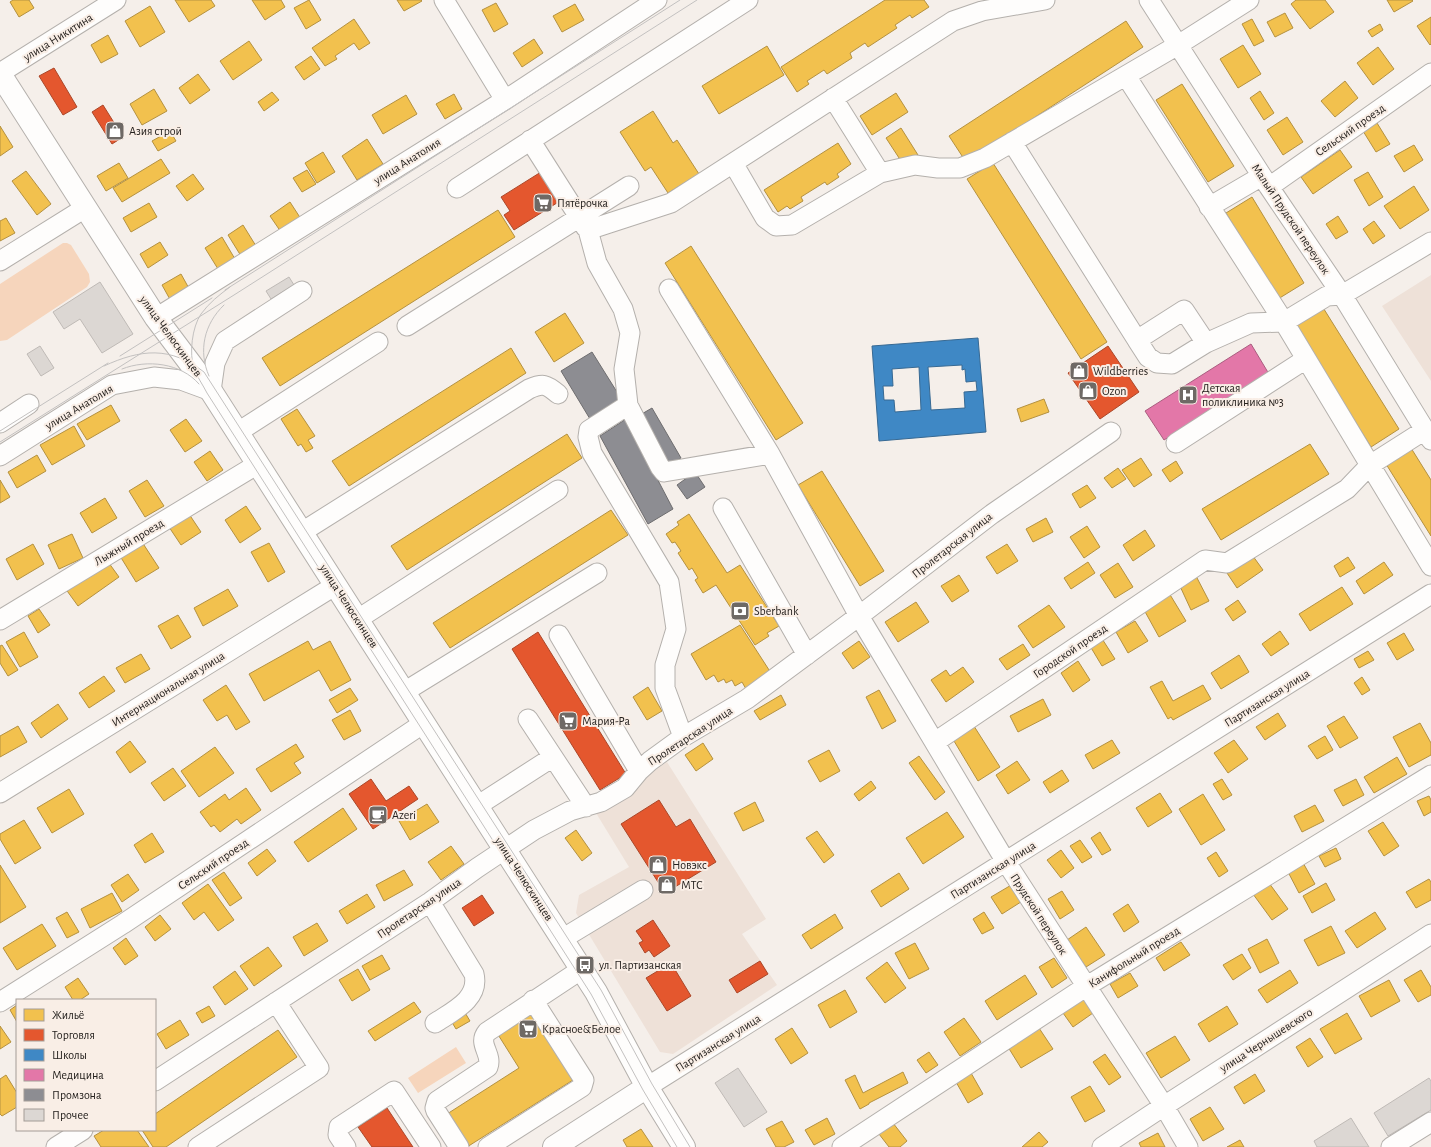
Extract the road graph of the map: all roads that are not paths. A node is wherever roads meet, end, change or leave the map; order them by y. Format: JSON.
{"nodes":[{"id":1,"x":116,"y":0,"type":"edge"},
{"id":2,"x":444,"y":0,"type":"edge"},
{"id":3,"x":657,"y":0,"type":"edge"},
{"id":4,"x":748,"y":0,"type":"edge"},
{"id":5,"x":1045,"y":0,"type":"edge"},
{"id":6,"x":1149,"y":0,"type":"edge"},
{"id":7,"x":1248,"y":0,"type":"edge"},
{"id":8,"x":1178,"y":45,"type":"junction"},
{"id":9,"x":1431,"y":73,"type":"edge"},
{"id":10,"x":0,"y":74,"type":"edge"},
{"id":11,"x":1126,"y":76,"type":"junction"},
{"id":12,"x":833,"y":98,"type":"junction"},
{"id":13,"x":505,"y":100,"type":"junction"},
{"id":14,"x":530,"y":140,"type":"junction"},
{"id":15,"x":1012,"y":142,"type":"junction"},
{"id":16,"x":733,"y":163,"type":"junction"},
{"id":17,"x":880,"y":173,"type":"junction"},
{"id":18,"x":1266,"y":182,"type":"junction"},
{"id":19,"x":629,"y":186,"type":"dead end"},
{"id":20,"x":457,"y":188,"type":"dead end"},
{"id":21,"x":1209,"y":207,"type":"junction"},
{"id":22,"x":84,"y":208,"type":"junction"},
{"id":23,"x":584,"y":224,"type":"junction"},
{"id":24,"x":1431,"y":242,"type":"edge"},
{"id":25,"x":0,"y":262,"type":"edge"},
{"id":26,"x":669,"y":289,"type":"dead end"},
{"id":27,"x":302,"y":291,"type":"dead end"},
{"id":28,"x":1342,"y":295,"type":"junction"},
{"id":29,"x":156,"y":318,"type":"junction"},
{"id":30,"x":1284,"y":322,"type":"junction"},
{"id":31,"x":407,"y":326,"type":"dead end"},
{"id":32,"x":1137,"y":340,"type":"junction"},
{"id":33,"x":378,"y":342,"type":"dead end"},
{"id":34,"x":1206,"y":343,"type":"junction"},
{"id":35,"x":1306,"y":359,"type":"junction"},
{"id":36,"x":211,"y":391,"type":"junction"},
{"id":37,"x":558,"y":394,"type":"dead end"},
{"id":38,"x":29,"y":404,"type":"dead end"},
{"id":39,"x":628,"y":405,"type":"junction"},
{"id":40,"x":0,"y":423,"type":"edge"},
{"id":41,"x":238,"y":432,"type":"junction"},
{"id":42,"x":1111,"y":432,"type":"dead end"},
{"id":43,"x":1428,"y":435,"type":"edge"},
{"id":44,"x":1176,"y":443,"type":"dead end"},
{"id":45,"x":770,"y":454,"type":"junction"},
{"id":46,"x":0,"y":456,"type":"edge"},
{"id":47,"x":258,"y":464,"type":"junction"},
{"id":48,"x":1370,"y":465,"type":"junction"},
{"id":49,"x":558,"y":490,"type":"dead end"},
{"id":50,"x":723,"y":508,"type":"dead end"},
{"id":51,"x":302,"y":532,"type":"junction"},
{"id":52,"x":1431,"y":566,"type":"edge"},
{"id":53,"x":597,"y":573,"type":"dead end"},
{"id":54,"x":336,"y":585,"type":"junction"},
{"id":55,"x":1431,"y":594,"type":"edge"},
{"id":56,"x":859,"y":616,"type":"junction"},
{"id":57,"x":358,"y":619,"type":"junction"},
{"id":58,"x":0,"y":620,"type":"edge"},
{"id":59,"x":559,"y":636,"type":"dead end"},
{"id":60,"x":807,"y":654,"type":"junction"},
{"id":61,"x":404,"y":692,"type":"junction"},
{"id":62,"x":528,"y":719,"type":"dead end"},
{"id":63,"x":424,"y":723,"type":"junction"},
{"id":64,"x":684,"y":737,"type":"junction"},
{"id":65,"x":935,"y":742,"type":"junction"},
{"id":66,"x":553,"y":758,"type":"junction"},
{"id":67,"x":639,"y":771,"type":"junction"},
{"id":68,"x":1431,"y":774,"type":"edge"},
{"id":69,"x":0,"y":793,"type":"edge"},
{"id":70,"x":477,"y":806,"type":"junction"},
{"id":71,"x":586,"y":807,"type":"junction"},
{"id":72,"x":505,"y":849,"type":"junction"},
{"id":73,"x":1006,"y":862,"type":"junction"},
{"id":74,"x":643,"y":890,"type":"dead end"},
{"id":75,"x":430,"y":902,"type":"junction"},
{"id":76,"x":1431,"y":934,"type":"edge"},
{"id":77,"x":562,"y":939,"type":"junction"},
{"id":78,"x":582,"y":969,"type":"junction"},
{"id":79,"x":1087,"y":986,"type":"junction"},
{"id":80,"x":533,"y":1000,"type":"junction"},
{"id":81,"x":0,"y":1002,"type":"edge"},
{"id":82,"x":276,"y":1002,"type":"junction"},
{"id":83,"x":435,"y":1023,"type":"dead end"},
{"id":84,"x":156,"y":1080,"type":"edge"},
{"id":85,"x":647,"y":1087,"type":"junction"},
{"id":86,"x":1164,"y":1106,"type":"junction"},
{"id":87,"x":1431,"y":1122,"type":"edge"},
{"id":88,"x":82,"y":1137,"type":"edge"},
{"id":89,"x":563,"y":1145,"type":"edge"},
{"id":90,"x":473,"y":1146,"type":"edge"},
{"id":91,"x":56,"y":1147,"type":"edge"},
{"id":92,"x":198,"y":1147,"type":"edge"},
{"id":93,"x":346,"y":1147,"type":"edge"},
{"id":94,"x":431,"y":1147,"type":"edge"},
{"id":95,"x":684,"y":1147,"type":"edge"},
{"id":96,"x":842,"y":1147,"type":"edge"},
{"id":97,"x":1102,"y":1147,"type":"edge"},
{"id":98,"x":1188,"y":1147,"type":"edge"},
{"id":99,"x":1391,"y":1147,"type":"edge"}],
"edges":[{"from":1,"to":10,"type":"street","name":"улица Никитина"},
{"from":2,"to":13,"type":"street"},
{"from":3,"to":13,"type":"street","name":"улица Анатолия"},
{"from":4,"to":14,"type":"street"},
{"from":5,"to":12,"type":"street"},
{"from":6,"to":8,"type":"street","name":"Малый Прудской переулок"},
{"from":7,"to":8,"type":"street"},
{"from":8,"to":11,"type":"street"},
{"from":8,"to":18,"type":"street","name":"Малый Прудской переулок"},
{"from":9,"to":18,"type":"street","name":"Сельский проезд"},
{"from":10,"to":22,"type":"main road","name":"улица Челюскинцев"},
{"from":11,"to":15,"type":"street"},
{"from":11,"to":21,"type":"street"},
{"from":12,"to":16,"type":"street"},
{"from":12,"to":17,"type":"street"},
{"from":13,"to":29,"type":"street","name":"улица Анатолия"},
{"from":14,"to":20,"type":"street"},
{"from":14,"to":23,"type":"street"},
{"from":15,"to":17,"type":"street"},
{"from":15,"to":32,"type":"street"},
{"from":16,"to":17,"type":"street"},
{"from":16,"to":23,"type":"street"},
{"from":18,"to":21,"type":"street","name":"Сельский проезд"},
{"from":18,"to":28,"type":"street","name":"Малый Прудской переулок"},
{"from":19,"to":23,"type":"street"},
{"from":21,"to":30,"type":"street"},
{"from":22,"to":25,"type":"street"},
{"from":22,"to":29,"type":"main road","name":"улица Челюскинцев"},
{"from":23,"to":31,"type":"street"},
{"from":23,"to":39,"type":"street"},
{"from":24,"to":28,"type":"street"},
{"from":26,"to":45,"type":"street","name":"Прудской переулок"},
{"from":27,"to":36,"type":"street"},
{"from":28,"to":30,"type":"street"},
{"from":28,"to":43,"type":"street","name":"Малый Прудской переулок"},
{"from":29,"to":36,"type":"main road","name":"улица Челюскинцев"},
{"from":30,"to":34,"type":"street"},
{"from":30,"to":35,"type":"street"},
{"from":32,"to":34,"type":"street"},
{"from":32,"to":34,"type":"street"},
{"from":33,"to":41,"type":"street"},
{"from":35,"to":44,"type":"street"},
{"from":35,"to":48,"type":"street"},
{"from":36,"to":41,"type":"main road","name":"улица Челюскинцев"},
{"from":36,"to":46,"type":"street","name":"улица Анатолия"},
{"from":37,"to":51,"type":"street"},
{"from":38,"to":40,"type":"street"},
{"from":39,"to":45,"type":"street"},
{"from":39,"to":64,"type":"street"},
{"from":41,"to":47,"type":"main road","name":"улица Челюскинцев"},
{"from":42,"to":56,"type":"street","name":"Пролетарская улица"},
{"from":43,"to":48,"type":"street"},
{"from":45,"to":56,"type":"street","name":"Прудской переулок"},
{"from":47,"to":51,"type":"main road","name":"улица Челюскинцев"},
{"from":47,"to":58,"type":"street","name":"Лыжный проезд"},
{"from":48,"to":52,"type":"street"},
{"from":48,"to":65,"type":"street","name":"Городской проезд"},
{"from":49,"to":57,"type":"street"},
{"from":50,"to":60,"type":"street"},
{"from":51,"to":54,"type":"main road","name":"улица Челюскинцев"},
{"from":53,"to":61,"type":"street"},
{"from":54,"to":57,"type":"main road","name":"улица Челюскинцев"},
{"from":54,"to":69,"type":"street","name":"Интернациональная улица"},
{"from":55,"to":73,"type":"street","name":"Партизанская улица"},
{"from":56,"to":60,"type":"street","name":"Пролетарская улица"},
{"from":56,"to":65,"type":"street","name":"Прудской переулок"},
{"from":57,"to":61,"type":"main road","name":"улица Челюскинцев"},
{"from":59,"to":67,"type":"street"},
{"from":60,"to":64,"type":"street","name":"Пролетарская улица"},
{"from":61,"to":63,"type":"main road","name":"улица Челюскинцев"},
{"from":62,"to":66,"type":"street"},
{"from":63,"to":70,"type":"main road","name":"улица Челюскинцев"},
{"from":63,"to":81,"type":"street","name":"Сельский проезд"},
{"from":64,"to":67,"type":"street","name":"Пролетарская улица"},
{"from":65,"to":73,"type":"street","name":"Прудской переулок"},
{"from":66,"to":70,"type":"street"},
{"from":66,"to":71,"type":"street"},
{"from":67,"to":71,"type":"street","name":"Пролетарская улица"},
{"from":68,"to":79,"type":"street","name":"Канифольный проезд"},
{"from":70,"to":72,"type":"main road","name":"улица Челюскинцев"},
{"from":71,"to":72,"type":"street","name":"Пролетарская улица"},
{"from":72,"to":75,"type":"street","name":"Пролетарская улица"},
{"from":72,"to":77,"type":"main road","name":"улица Челюскинцев"},
{"from":73,"to":79,"type":"street","name":"Прудской переулок"},
{"from":73,"to":85,"type":"street","name":"Партизанская улица"},
{"from":74,"to":77,"type":"street"},
{"from":75,"to":82,"type":"street","name":"Пролетарская улица"},
{"from":75,"to":83,"type":"street"},
{"from":76,"to":86,"type":"street","name":"улица Чернышевского"},
{"from":77,"to":78,"type":"main road","name":"улица Челюскинцев"},
{"from":78,"to":80,"type":"street"},
{"from":78,"to":85,"type":"main road","name":"улица Челюскинцев"},
{"from":79,"to":86,"type":"street","name":"Прудской переулок"},
{"from":79,"to":96,"type":"street","name":"Канифольный проезд"},
{"from":80,"to":90,"type":"street"},
{"from":80,"to":90,"type":"street"},
{"from":82,"to":84,"type":"street","name":"Пролетарская улица"},
{"from":82,"to":92,"type":"street"},
{"from":85,"to":89,"type":"main road","name":"Партизанская улица"},
{"from":85,"to":95,"type":"main road","name":"улица Челюскинцев"},
{"from":86,"to":97,"type":"street","name":"улица Чернышевского"},
{"from":86,"to":98,"type":"street","name":"Прудской переулок"},
{"from":87,"to":99,"type":"street"},
{"from":88,"to":91,"type":"street"},
{"from":93,"to":94,"type":"street"}]}
